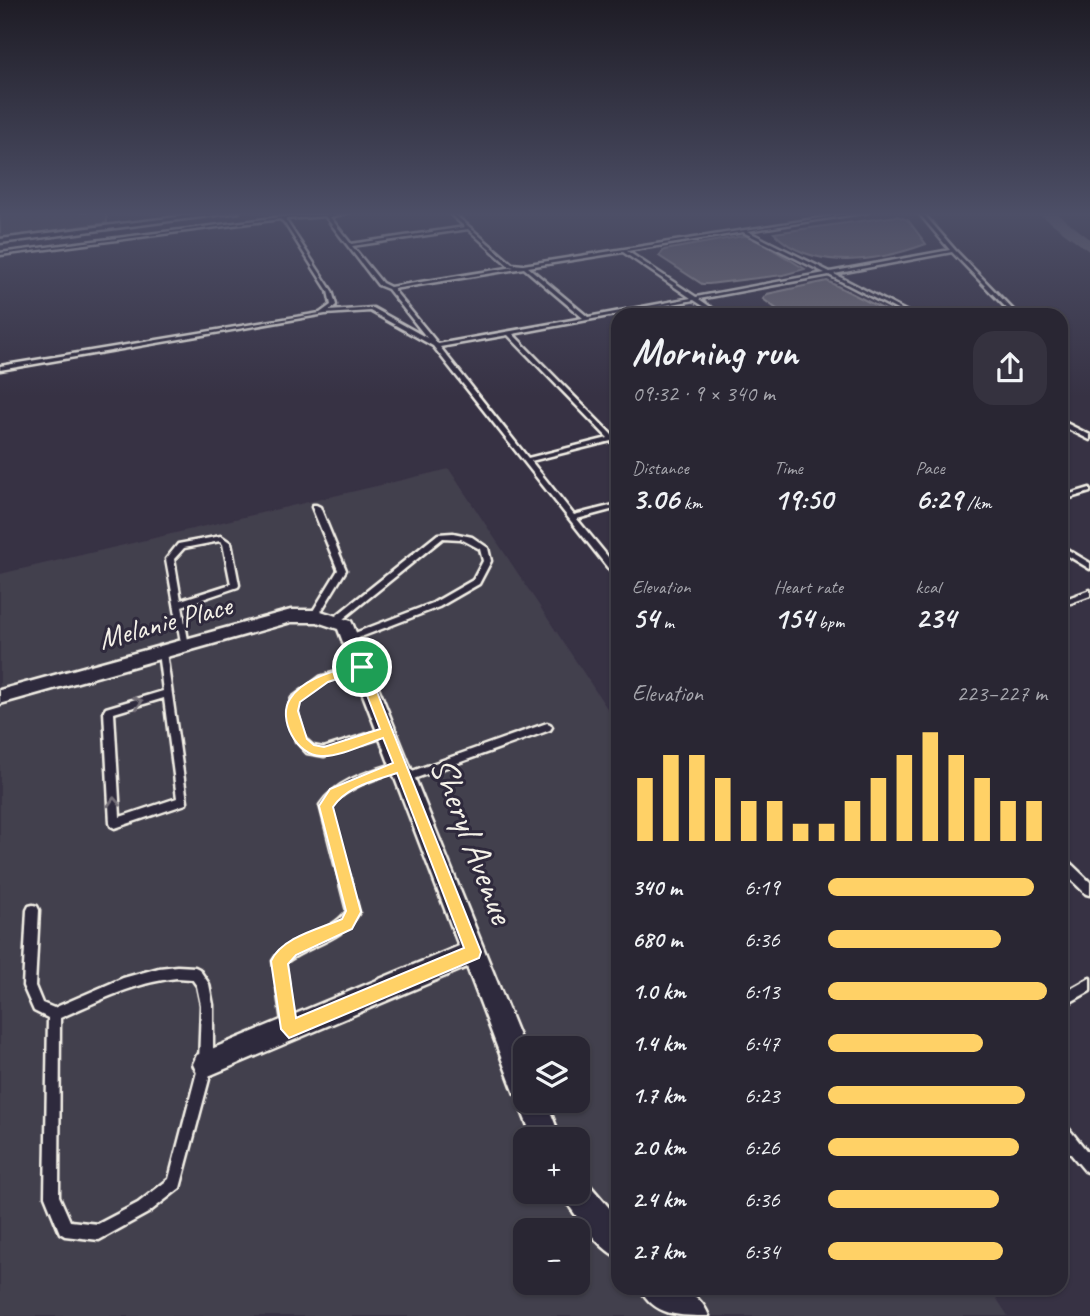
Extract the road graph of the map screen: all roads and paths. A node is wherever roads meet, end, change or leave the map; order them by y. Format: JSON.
{"nodes":[{"id":1,"x":318,"y":273,"type":"edge"},
{"id":2,"x":372,"y":273,"type":"edge"},
{"id":3,"x":483,"y":273,"type":"edge"},
{"id":4,"x":532,"y":273,"type":"edge"},
{"id":5,"x":658,"y":273,"type":"edge"},
{"id":6,"x":834,"y":273,"type":"edge"},
{"id":7,"x":975,"y":273,"type":"edge"},
{"id":8,"x":831,"y":274,"type":"junction"},
{"id":9,"x":390,"y":288,"type":"junction"},
{"id":10,"x":695,"y":298,"type":"junction"},
{"id":11,"x":641,"y":308,"type":"edge"},
{"id":12,"x":710,"y":308,"type":"edge"},
{"id":13,"x":897,"y":308,"type":"edge"},
{"id":14,"x":1009,"y":308,"type":"edge"},
{"id":15,"x":322,"y":314,"type":"junction"},
{"id":16,"x":611,"y":314,"type":"edge"},
{"id":17,"x":587,"y":318,"type":"junction"},
{"id":18,"x":509,"y":333,"type":"junction"},
{"id":19,"x":437,"y":346,"type":"junction"},
{"id":20,"x":0,"y":368,"type":"edge"},
{"id":21,"x":1068,"y":426,"type":"edge"},
{"id":22,"x":611,"y":435,"type":"edge"},
{"id":23,"x":1090,"y":438,"type":"edge"},
{"id":24,"x":611,"y":441,"type":"edge"},
{"id":25,"x":526,"y":460,"type":"junction"},
{"id":26,"x":1090,"y":489,"type":"edge"},
{"id":27,"x":1068,"y":496,"type":"edge"},
{"id":28,"x":316,"y":507,"type":"dead end"},
{"id":29,"x":611,"y":508,"type":"edge"},
{"id":30,"x":572,"y":518,"type":"junction"},
{"id":31,"x":1068,"y":552,"type":"edge"},
{"id":32,"x":611,"y":566,"type":"edge"},
{"id":33,"x":1090,"y":567,"type":"edge"},
{"id":34,"x":1090,"y":593,"type":"edge"},
{"id":35,"x":1068,"y":601,"type":"edge"},
{"id":36,"x":178,"y":604,"type":"junction"},
{"id":37,"x":314,"y":616,"type":"junction"},
{"id":38,"x":344,"y":628,"type":"junction"},
{"id":39,"x":186,"y":646,"type":"junction"},
{"id":40,"x":162,"y":652,"type":"junction"},
{"id":41,"x":362,"y":667,"type":"junction"},
{"id":42,"x":167,"y":694,"type":"junction"},
{"id":43,"x":0,"y":697,"type":"edge"},
{"id":44,"x":547,"y":727,"type":"dead end"},
{"id":45,"x":387,"y":732,"type":"junction"},
{"id":46,"x":403,"y":772,"type":"junction"},
{"id":47,"x":1068,"y":869,"type":"edge"},
{"id":48,"x":1090,"y":890,"type":"edge"},
{"id":49,"x":33,"y":910,"type":"dead end"},
{"id":50,"x":474,"y":952,"type":"junction"},
{"id":51,"x":1090,"y":984,"type":"edge"},
{"id":52,"x":1068,"y":997,"type":"edge"},
{"id":53,"x":54,"y":1014,"type":"junction"},
{"id":54,"x":289,"y":1029,"type":"junction"},
{"id":55,"x":513,"y":1053,"type":"edge"},
{"id":56,"x":206,"y":1064,"type":"junction"},
{"id":57,"x":1068,"y":1139,"type":"edge"},
{"id":58,"x":1090,"y":1166,"type":"edge"},
{"id":59,"x":587,"y":1204,"type":"edge"},
{"id":60,"x":611,"y":1233,"type":"edge"},
{"id":61,"x":665,"y":1295,"type":"edge"},
{"id":62,"x":693,"y":1316,"type":"edge"}],
"edges":[{"from":1,"to":15,"type":"lane"},
{"from":2,"to":9,"type":"lane"},
{"from":3,"to":9,"type":"lane"},
{"from":4,"to":17,"type":"lane"},
{"from":5,"to":10,"type":"lane"},
{"from":6,"to":8,"type":"lane"},
{"from":7,"to":14,"type":"lane"},
{"from":8,"to":10,"type":"lane"},
{"from":8,"to":13,"type":"lane"},
{"from":9,"to":19,"type":"lane"},
{"from":10,"to":11,"type":"lane"},
{"from":10,"to":12,"type":"lane"},
{"from":15,"to":19,"type":"lane"},
{"from":15,"to":20,"type":"lane"},
{"from":16,"to":17,"type":"lane"},
{"from":17,"to":18,"type":"lane"},
{"from":18,"to":19,"type":"lane"},
{"from":18,"to":22,"type":"lane"},
{"from":19,"to":25,"type":"lane"},
{"from":21,"to":23,"type":"lane"},
{"from":24,"to":25,"type":"lane"},
{"from":25,"to":30,"type":"lane"},
{"from":26,"to":27,"type":"lane"},
{"from":28,"to":37,"type":"lane"},
{"from":29,"to":30,"type":"lane"},
{"from":30,"to":32,"type":"lane"},
{"from":31,"to":33,"type":"lane"},
{"from":34,"to":35,"type":"lane"},
{"from":36,"to":36,"type":"lane"},
{"from":36,"to":39,"type":"lane"},
{"from":37,"to":38,"type":"street","name":"Melanie Place"},
{"from":37,"to":39,"type":"street","name":"Melanie Place"},
{"from":38,"to":38,"type":"lane"},
{"from":38,"to":41,"type":"street","name":"Sheryl Avenue"},
{"from":39,"to":40,"type":"street","name":"Melanie Place"},
{"from":40,"to":42,"type":"lane"},
{"from":40,"to":43,"type":"street","name":"Melanie Place"},
{"from":41,"to":45,"type":"street","name":"Sheryl Avenue"},
{"from":41,"to":45,"type":"lane"},
{"from":42,"to":42,"type":"lane","one_way":true},
{"from":44,"to":46,"type":"lane"},
{"from":45,"to":46,"type":"street","name":"Sheryl Avenue"},
{"from":46,"to":50,"type":"street","name":"Sheryl Avenue"},
{"from":46,"to":54,"type":"lane"},
{"from":47,"to":48,"type":"lane"},
{"from":49,"to":53,"type":"lane"},
{"from":50,"to":54,"type":"street"},
{"from":50,"to":55,"type":"street","name":"Sheryl Avenue"},
{"from":51,"to":52,"type":"lane"},
{"from":53,"to":56,"type":"lane"},
{"from":53,"to":56,"type":"lane"},
{"from":54,"to":56,"type":"street"},
{"from":57,"to":58,"type":"lane"},
{"from":59,"to":60,"type":"street"},
{"from":61,"to":62,"type":"street"}]}
